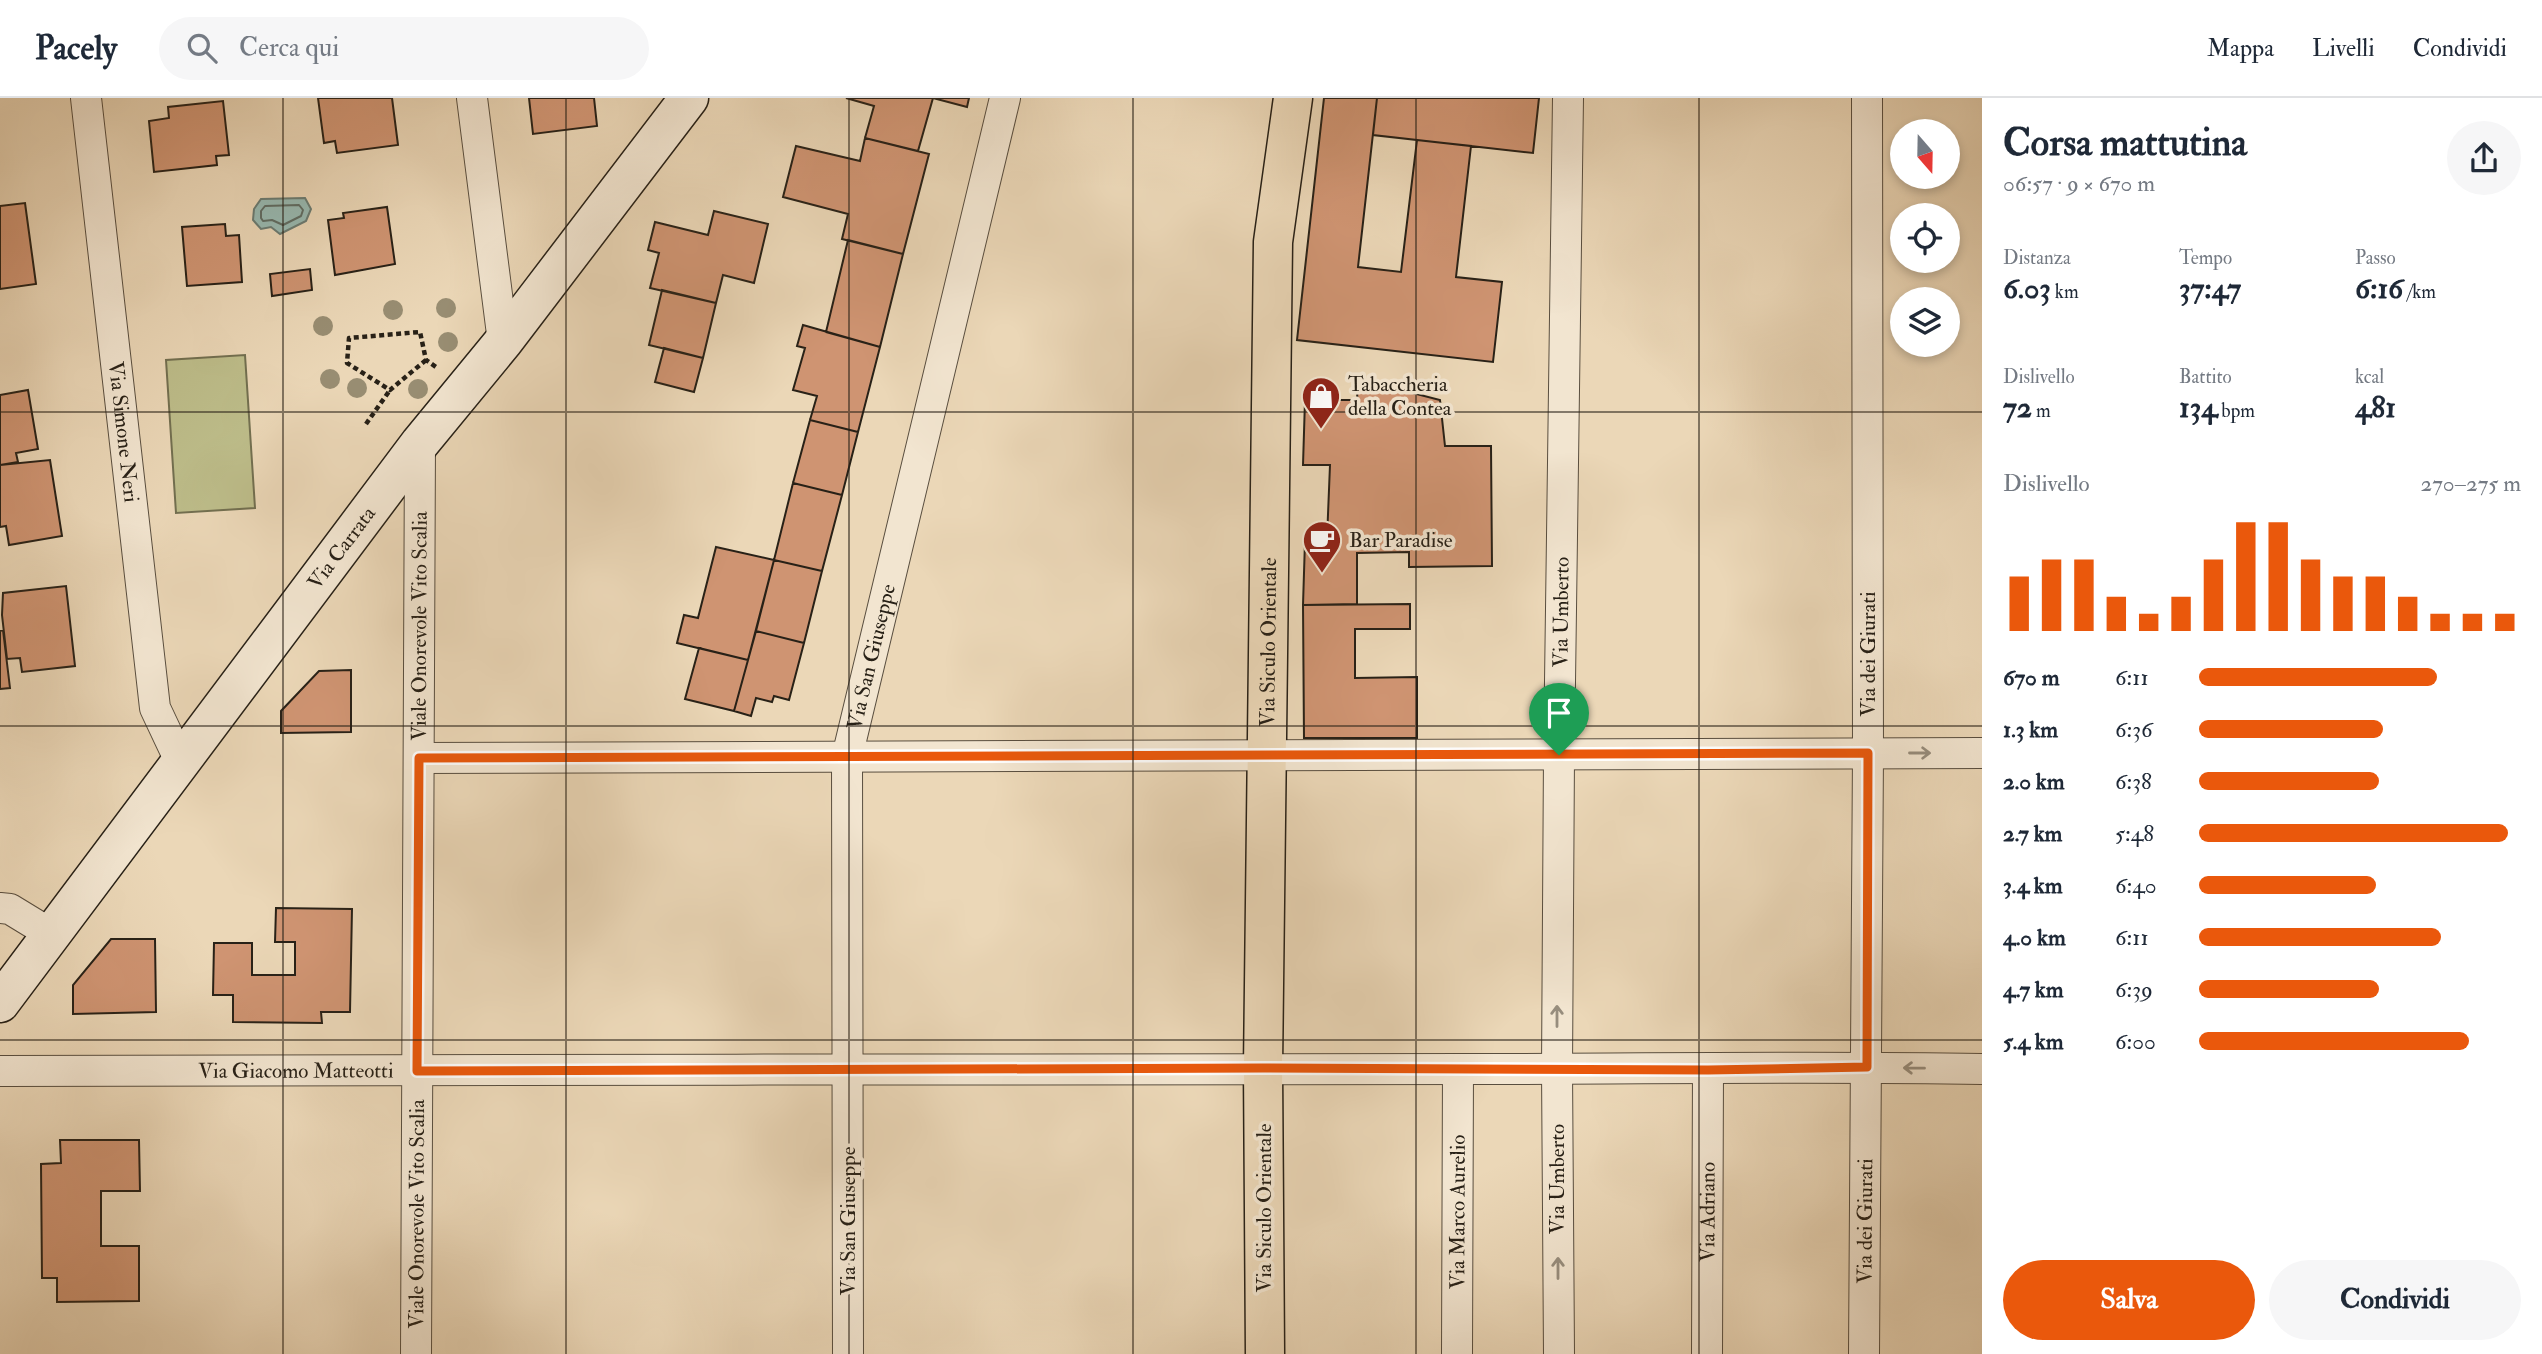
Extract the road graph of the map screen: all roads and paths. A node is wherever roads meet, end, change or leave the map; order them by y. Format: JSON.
{"nodes":[{"id":1,"x":86,"y":98,"type":"edge"},
{"id":2,"x":472,"y":98,"type":"edge"},
{"id":3,"x":690,"y":98,"type":"edge"},
{"id":4,"x":1005,"y":98,"type":"edge"},
{"id":5,"x":1293,"y":98,"type":"edge"},
{"id":6,"x":1568,"y":98,"type":"edge"},
{"id":7,"x":1867,"y":98,"type":"edge"},
{"id":8,"x":503,"y":342,"type":"junction"},
{"id":9,"x":426,"y":360,"type":"junction"},
{"id":10,"x":390,"y":390,"type":"junction"},
{"id":11,"x":464,"y":390,"type":"junction"},
{"id":12,"x":366,"y":424,"type":"dead end"},
{"id":13,"x":420,"y":443,"type":"junction"},
{"id":14,"x":1868,"y":753,"type":"junction"},
{"id":15,"x":1982,"y":753,"type":"edge"},
{"id":16,"x":1268,"y":754,"type":"junction"},
{"id":17,"x":1559,"y":755,"type":"junction"},
{"id":18,"x":847,"y":757,"type":"junction"},
{"id":19,"x":419,"y":758,"type":"junction"},
{"id":20,"x":180,"y":761,"type":"junction"},
{"id":21,"x":0,"y":908,"type":"edge"},
{"id":22,"x":51,"y":934,"type":"junction"},
{"id":23,"x":0,"y":1003,"type":"edge"},
{"id":24,"x":1867,"y":1067,"type":"junction"},
{"id":25,"x":1263,"y":1068,"type":"junction"},
{"id":26,"x":1458,"y":1069,"type":"junction"},
{"id":27,"x":1557,"y":1069,"type":"junction"},
{"id":28,"x":1982,"y":1069,"type":"edge"},
{"id":29,"x":1708,"y":1070,"type":"junction"},
{"id":30,"x":0,"y":1071,"type":"edge"},
{"id":31,"x":417,"y":1071,"type":"junction"},
{"id":32,"x":847,"y":1071,"type":"junction"},
{"id":33,"x":1559,"y":1345,"type":"edge"},
{"id":34,"x":1864,"y":1345,"type":"edge"},
{"id":35,"x":416,"y":1354,"type":"edge"},
{"id":36,"x":848,"y":1354,"type":"edge"},
{"id":37,"x":1265,"y":1354,"type":"edge"},
{"id":38,"x":1457,"y":1354,"type":"edge"},
{"id":39,"x":1707,"y":1354,"type":"edge"}],
"edges":[{"from":1,"to":20,"type":"street","name":"Via Simone Neri"},
{"from":2,"to":8,"type":"street"},
{"from":3,"to":8,"type":"street","name":"Via Carrata"},
{"from":4,"to":18,"type":"street","name":"Via San Giuseppe"},
{"from":5,"to":16,"type":"main road","name":"Via Siculo Orientale"},
{"from":6,"to":17,"type":"street","name":"Via Umberto"},
{"from":7,"to":14,"type":"street","name":"Via dei Giurati"},
{"from":8,"to":11,"type":"street","name":"Via Carrata"},
{"from":9,"to":10,"type":"path"},
{"from":9,"to":10,"type":"path"},
{"from":9,"to":11,"type":"path"},
{"from":10,"to":12,"type":"path"},
{"from":11,"to":13,"type":"street","name":"Via Carrata"},
{"from":13,"to":19,"type":"street","name":"Viale Onorevole Vito Scalia"},
{"from":13,"to":20,"type":"street","name":"Via Carrata"},
{"from":14,"to":15,"type":"street","one_way":true},
{"from":14,"to":17,"type":"street"},
{"from":14,"to":24,"type":"street","name":"Via dei Giurati"},
{"from":16,"to":17,"type":"street"},
{"from":16,"to":18,"type":"street"},
{"from":16,"to":25,"type":"main road","name":"Via Siculo Orientale"},
{"from":27,"to":17,"type":"street","name":"Via Umberto","one_way":true},
{"from":18,"to":19,"type":"street"},
{"from":18,"to":32,"type":"street","name":"Via San Giuseppe"},
{"from":19,"to":31,"type":"street","name":"Viale Onorevole Vito Scalia"},
{"from":20,"to":22,"type":"street","name":"Via Carrata"},
{"from":21,"to":22,"type":"street"},
{"from":22,"to":23,"type":"street","name":"Via Carrata"},
{"from":28,"to":24,"type":"street","name":"Via Giacomo Matteotti","one_way":true},
{"from":24,"to":29,"type":"street","name":"Via Giacomo Matteotti"},
{"from":24,"to":34,"type":"street","name":"Via dei Giurati"},
{"from":25,"to":26,"type":"street","name":"Via Giacomo Matteotti"},
{"from":25,"to":32,"type":"street","name":"Via Giacomo Matteotti"},
{"from":25,"to":37,"type":"main road","name":"Via Siculo Orientale"},
{"from":26,"to":27,"type":"street","name":"Via Giacomo Matteotti"},
{"from":26,"to":38,"type":"street","name":"Via Marco Aurelio"},
{"from":27,"to":29,"type":"street","name":"Via Giacomo Matteotti"},
{"from":33,"to":27,"type":"street","name":"Via Umberto","one_way":true},
{"from":29,"to":39,"type":"street","name":"Via Adriano"},
{"from":30,"to":31,"type":"street","name":"Via Giacomo Matteotti"},
{"from":31,"to":32,"type":"street","name":"Via Giacomo Matteotti"},
{"from":31,"to":35,"type":"street","name":"Viale Onorevole Vito Scalia"},
{"from":32,"to":36,"type":"street","name":"Via San Giuseppe"}]}
